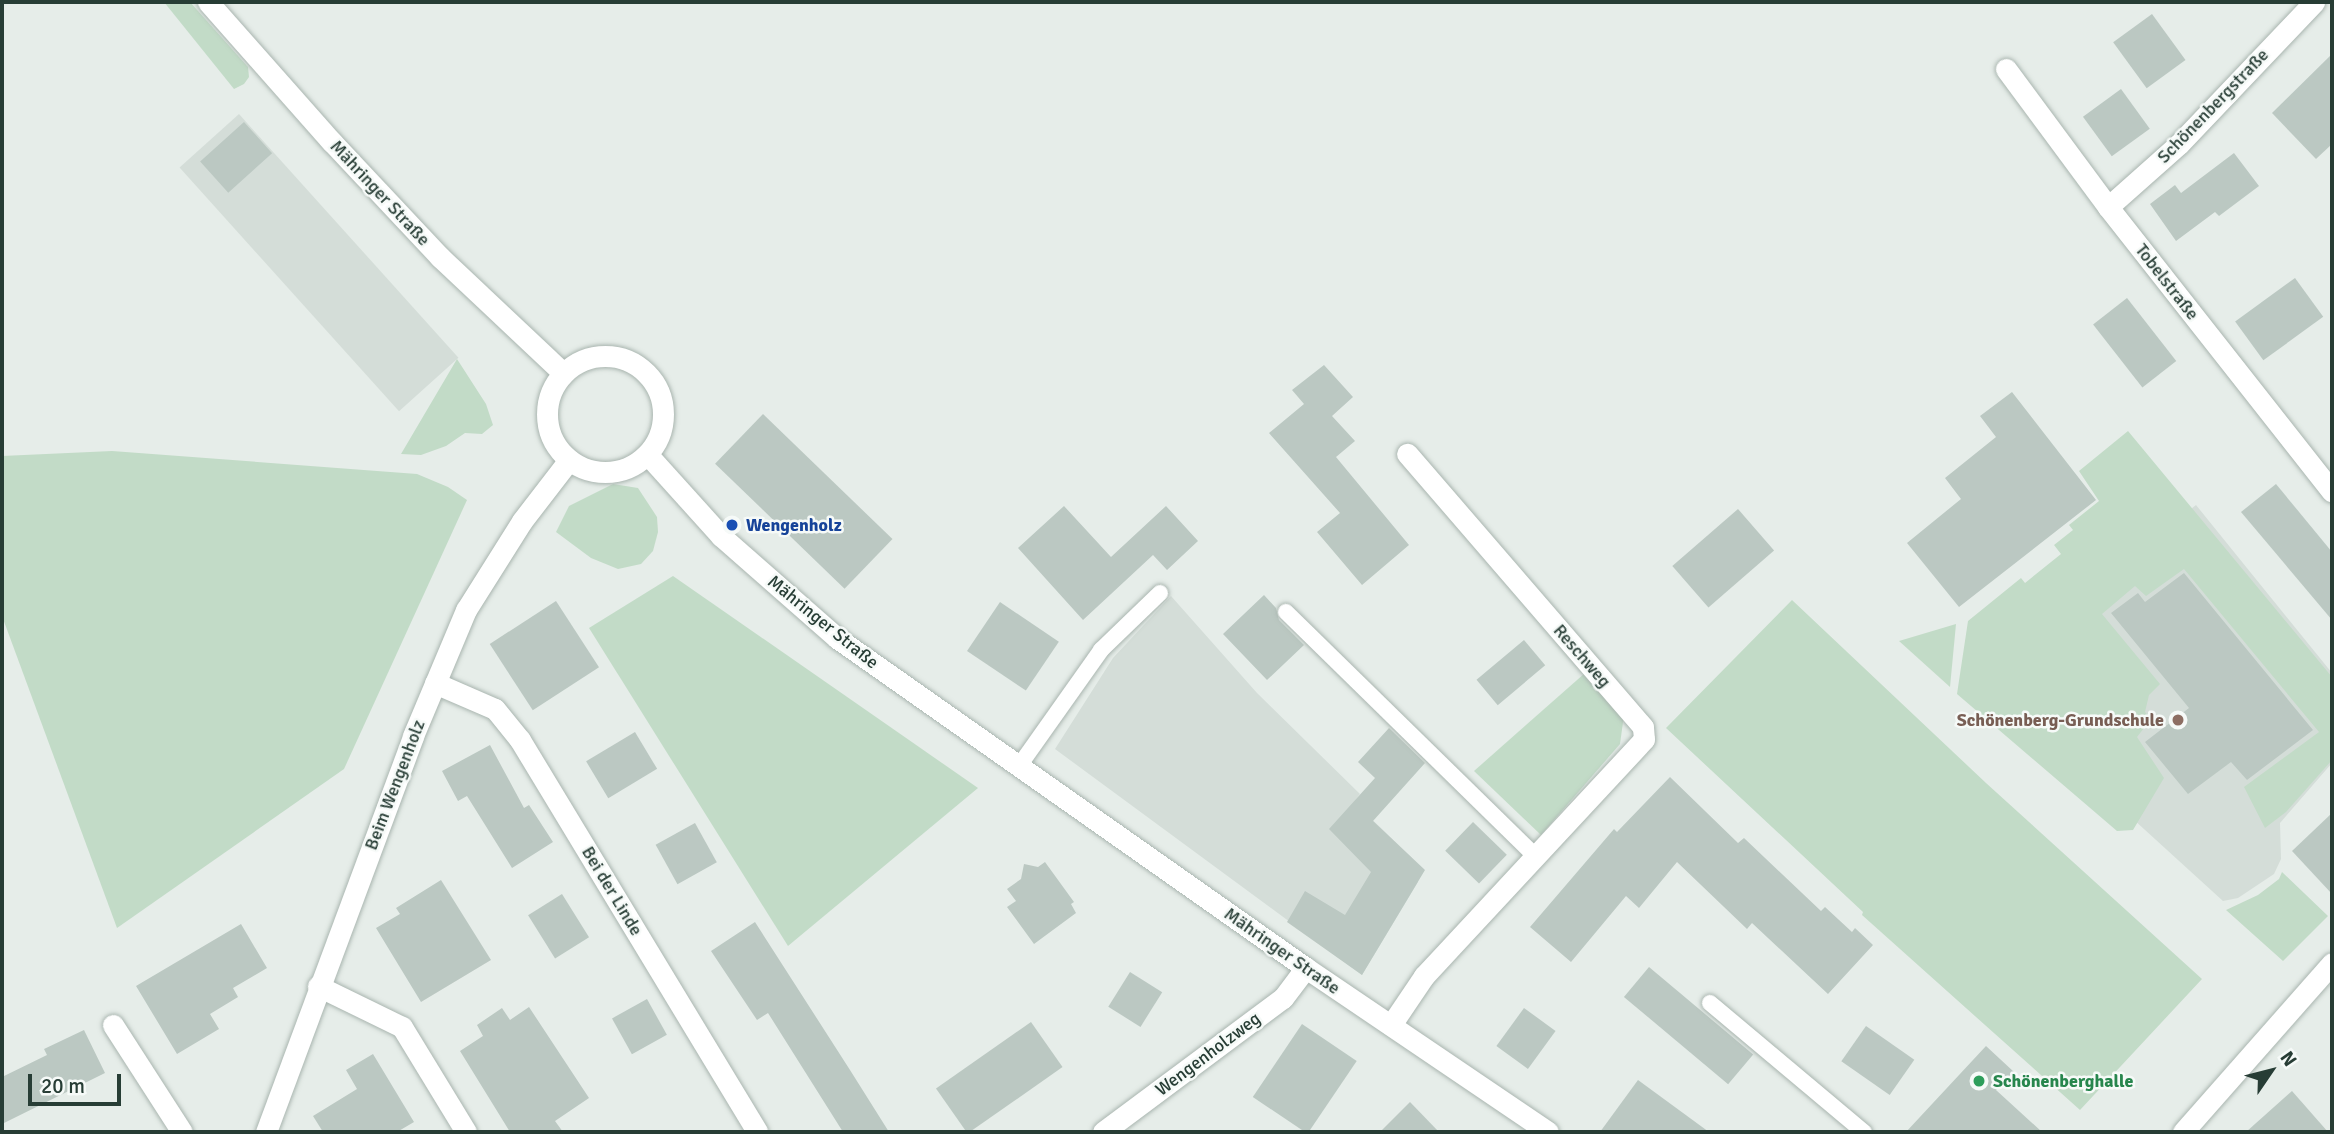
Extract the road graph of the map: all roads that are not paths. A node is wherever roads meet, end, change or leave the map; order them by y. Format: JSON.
{"nodes":[{"id":1,"x":208,"y":2,"type":"edge"},
{"id":2,"x":2314,"y":2,"type":"edge"},
{"id":3,"x":2006,"y":69,"type":"dead end"},
{"id":4,"x":2108,"y":207,"type":"junction"},
{"id":5,"x":564,"y":373,"type":"junction"},
{"id":6,"x":1407,"y":454,"type":"dead end"},
{"id":7,"x":648,"y":455,"type":"junction"},
{"id":8,"x":569,"y":460,"type":"junction"},
{"id":9,"x":2332,"y":492,"type":"edge"},
{"id":10,"x":1160,"y":593,"type":"dead end"},
{"id":11,"x":1286,"y":612,"type":"dead end"},
{"id":12,"x":436,"y":683,"type":"junction"},
{"id":13,"x":1019,"y":766,"type":"junction"},
{"id":14,"x":1535,"y":856,"type":"junction"},
{"id":15,"x":2332,"y":963,"type":"edge"},
{"id":16,"x":1306,"y":968,"type":"junction"},
{"id":17,"x":318,"y":986,"type":"junction"},
{"id":18,"x":1710,"y":1003,"type":"dead end"},
{"id":19,"x":113,"y":1025,"type":"dead end"},
{"id":20,"x":1391,"y":1026,"type":"junction"},
{"id":21,"x":182,"y":1132,"type":"edge"},
{"id":22,"x":266,"y":1132,"type":"edge"},
{"id":23,"x":466,"y":1132,"type":"edge"},
{"id":24,"x":757,"y":1132,"type":"edge"},
{"id":25,"x":1102,"y":1132,"type":"edge"},
{"id":26,"x":1548,"y":1132,"type":"edge"},
{"id":27,"x":1864,"y":1132,"type":"edge"},
{"id":28,"x":2183,"y":1132,"type":"edge"}],
"edges":[{"from":1,"to":5,"type":"street","name":"Mähringer Straße"},
{"from":2,"to":4,"type":"street","name":"Schönenbergstraße"},
{"from":3,"to":4,"type":"street","name":"Tobelstraße"},
{"from":4,"to":9,"type":"street","name":"Tobelstraße"},
{"from":5,"to":7,"type":"street"},
{"from":5,"to":8,"type":"street"},
{"from":6,"to":14,"type":"street","name":"Reschweg"},
{"from":7,"to":8,"type":"street"},
{"from":7,"to":13,"type":"street","name":"Mähringer Straße"},
{"from":8,"to":12,"type":"street","name":"Beim Wengenholz"},
{"from":10,"to":13,"type":"lane"},
{"from":11,"to":14,"type":"lane"},
{"from":12,"to":17,"type":"street","name":"Beim Wengenholz"},
{"from":12,"to":24,"type":"street","name":"Bei der Linde"},
{"from":13,"to":16,"type":"street","name":"Mähringer Straße"},
{"from":14,"to":20,"type":"street","name":"Reschweg"},
{"from":15,"to":28,"type":"street"},
{"from":16,"to":20,"type":"street","name":"Mähringer Straße"},
{"from":16,"to":25,"type":"street","name":"Wengenholzweg"},
{"from":17,"to":22,"type":"street","name":"Beim Wengenholz"},
{"from":17,"to":23,"type":"street"},
{"from":18,"to":27,"type":"lane"},
{"from":19,"to":21,"type":"street"},
{"from":20,"to":26,"type":"street","name":"Mähringer Straße"}]}
